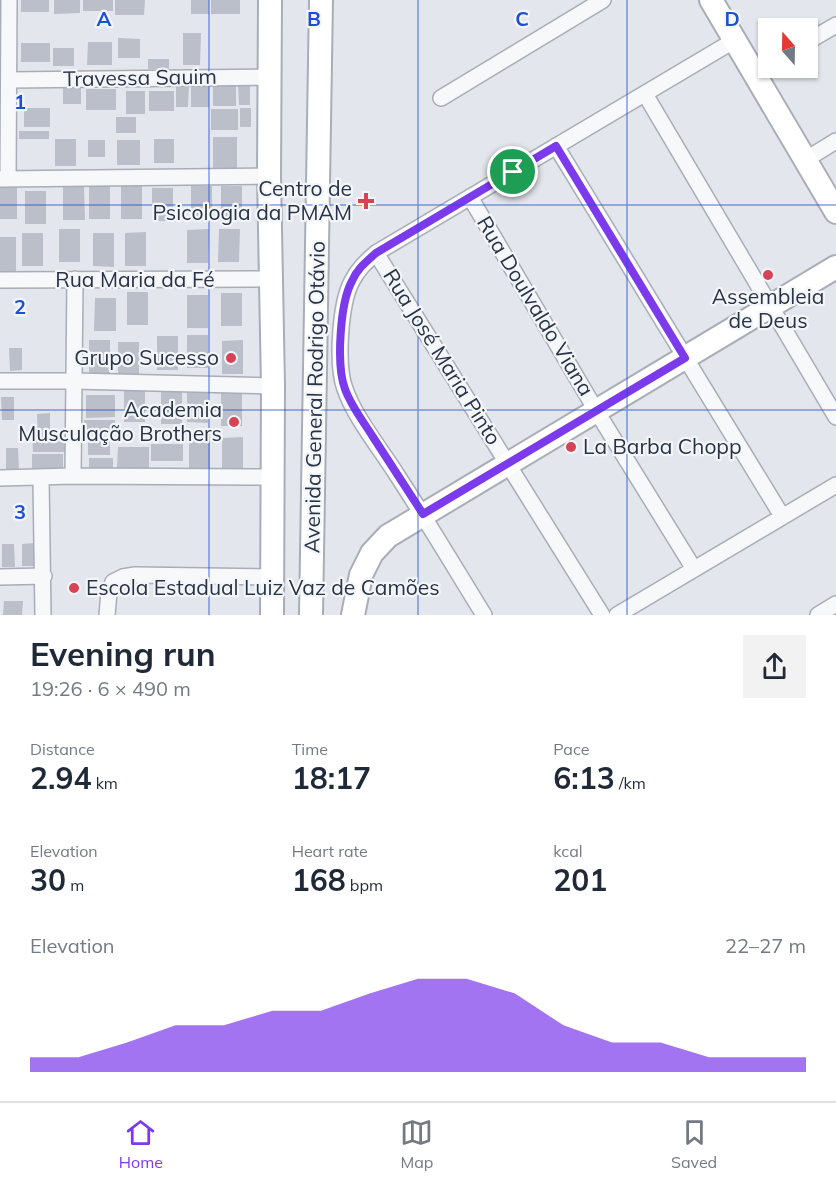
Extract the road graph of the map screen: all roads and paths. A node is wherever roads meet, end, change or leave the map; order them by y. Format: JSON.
{"nodes":[{"id":1,"x":9,"y":0,"type":"edge"},
{"id":2,"x":270,"y":0,"type":"edge"},
{"id":3,"x":321,"y":0,"type":"edge"},
{"id":4,"x":603,"y":0,"type":"edge"},
{"id":5,"x":711,"y":0,"type":"edge"},
{"id":6,"x":836,"y":25,"type":"edge"},
{"id":7,"x":818,"y":36,"type":"edge"},
{"id":8,"x":735,"y":40,"type":"junction"},
{"id":9,"x":758,"y":67,"type":"edge"},
{"id":10,"x":270,"y":77,"type":"junction"},
{"id":11,"x":765,"y":78,"type":"edge"},
{"id":12,"x":10,"y":80,"type":"junction"},
{"id":13,"x":645,"y":94,"type":"junction"},
{"id":14,"x":441,"y":98,"type":"dead end"},
{"id":15,"x":836,"y":141,"type":"edge"},
{"id":16,"x":556,"y":146,"type":"junction"},
{"id":17,"x":805,"y":160,"type":"junction"},
{"id":18,"x":268,"y":176,"type":"junction"},
{"id":19,"x":4,"y":179,"type":"edge"},
{"id":20,"x":470,"y":197,"type":"junction"},
{"id":21,"x":836,"y":212,"type":"edge"},
{"id":22,"x":376,"y":253,"type":"junction"},
{"id":23,"x":836,"y":267,"type":"edge"},
{"id":24,"x":75,"y":279,"type":"junction"},
{"id":25,"x":270,"y":279,"type":"junction"},
{"id":26,"x":0,"y":280,"type":"edge"},
{"id":27,"x":772,"y":307,"type":"junction"},
{"id":28,"x":685,"y":358,"type":"junction"},
{"id":29,"x":0,"y":381,"type":"edge"},
{"id":30,"x":75,"y":381,"type":"junction"},
{"id":31,"x":273,"y":386,"type":"junction"},
{"id":32,"x":833,"y":407,"type":"edge"},
{"id":33,"x":597,"y":412,"type":"junction"},
{"id":34,"x":508,"y":463,"type":"junction"},
{"id":35,"x":73,"y":476,"type":"junction"},
{"id":36,"x":272,"y":477,"type":"junction"},
{"id":37,"x":0,"y":478,"type":"edge"},
{"id":38,"x":41,"y":478,"type":"junction"},
{"id":39,"x":836,"y":485,"type":"edge"},
{"id":40,"x":423,"y":514,"type":"junction"},
{"id":41,"x":782,"y":516,"type":"junction"},
{"id":42,"x":694,"y":569,"type":"junction"},
{"id":43,"x":44,"y":576,"type":"junction"},
{"id":44,"x":0,"y":577,"type":"edge"},
{"id":45,"x":272,"y":577,"type":"junction"},
{"id":46,"x":836,"y":604,"type":"edge"},
{"id":47,"x":44,"y":615,"type":"edge"},
{"id":48,"x":107,"y":615,"type":"edge"},
{"id":49,"x":272,"y":615,"type":"edge"},
{"id":50,"x":311,"y":615,"type":"edge"},
{"id":51,"x":353,"y":615,"type":"edge"},
{"id":52,"x":484,"y":615,"type":"edge"},
{"id":53,"x":602,"y":615,"type":"edge"},
{"id":54,"x":617,"y":615,"type":"edge"},
{"id":55,"x":818,"y":615,"type":"edge"}],
"edges":[{"from":1,"to":12,"type":"street"},
{"from":2,"to":10,"type":"main road","name":"Avenida General Rodrigo Otávio"},
{"from":3,"to":50,"type":"main road","name":"Avenida General Rodrigo Otávio"},
{"from":4,"to":14,"type":"street"},
{"from":5,"to":8,"type":"main road"},
{"from":6,"to":7,"type":"street"},
{"from":8,"to":9,"type":"main road"},
{"from":8,"to":13,"type":"street"},
{"from":10,"to":12,"type":"street","name":"Travessa Sauim"},
{"from":10,"to":18,"type":"main road","name":"Avenida General Rodrigo Otávio"},
{"from":11,"to":17,"type":"main road"},
{"from":12,"to":19,"type":"street"},
{"from":13,"to":16,"type":"street"},
{"from":13,"to":27,"type":"street"},
{"from":15,"to":17,"type":"street"},
{"from":16,"to":20,"type":"street"},
{"from":16,"to":28,"type":"street"},
{"from":17,"to":21,"type":"main road"},
{"from":18,"to":19,"type":"street"},
{"from":18,"to":25,"type":"main road","name":"Avenida General Rodrigo Otávio"},
{"from":20,"to":22,"type":"street"},
{"from":20,"to":33,"type":"street","name":"Rua Doulvaldo Viana"},
{"from":22,"to":34,"type":"street","name":"Rua José Maria Pinto"},
{"from":22,"to":40,"type":"street"},
{"from":23,"to":27,"type":"main road"},
{"from":24,"to":25,"type":"street","name":"Rua Maria da Fé"},
{"from":24,"to":26,"type":"street","name":"Rua Maria da Fé"},
{"from":24,"to":30,"type":"street"},
{"from":25,"to":31,"type":"main road","name":"Avenida General Rodrigo Otávio"},
{"from":27,"to":28,"type":"main road"},
{"from":27,"to":32,"type":"street"},
{"from":28,"to":33,"type":"main road"},
{"from":28,"to":41,"type":"street"},
{"from":29,"to":30,"type":"street"},
{"from":30,"to":31,"type":"street"},
{"from":30,"to":35,"type":"street"},
{"from":31,"to":36,"type":"main road","name":"Avenida General Rodrigo Otávio"},
{"from":33,"to":34,"type":"main road"},
{"from":33,"to":42,"type":"street","name":"Rua Doulvaldo Viana"},
{"from":34,"to":40,"type":"main road"},
{"from":34,"to":53,"type":"street","name":"Rua José Maria Pinto"},
{"from":35,"to":36,"type":"street"},
{"from":35,"to":38,"type":"street"},
{"from":36,"to":45,"type":"main road","name":"Avenida General Rodrigo Otávio"},
{"from":37,"to":38,"type":"street"},
{"from":38,"to":43,"type":"street"},
{"from":39,"to":41,"type":"street"},
{"from":40,"to":51,"type":"main road"},
{"from":40,"to":52,"type":"street"},
{"from":41,"to":42,"type":"street"},
{"from":42,"to":54,"type":"street"},
{"from":43,"to":44,"type":"street"},
{"from":43,"to":47,"type":"street"},
{"from":45,"to":48,"type":"street"},
{"from":45,"to":49,"type":"main road","name":"Avenida General Rodrigo Otávio"},
{"from":46,"to":55,"type":"street"}]}
